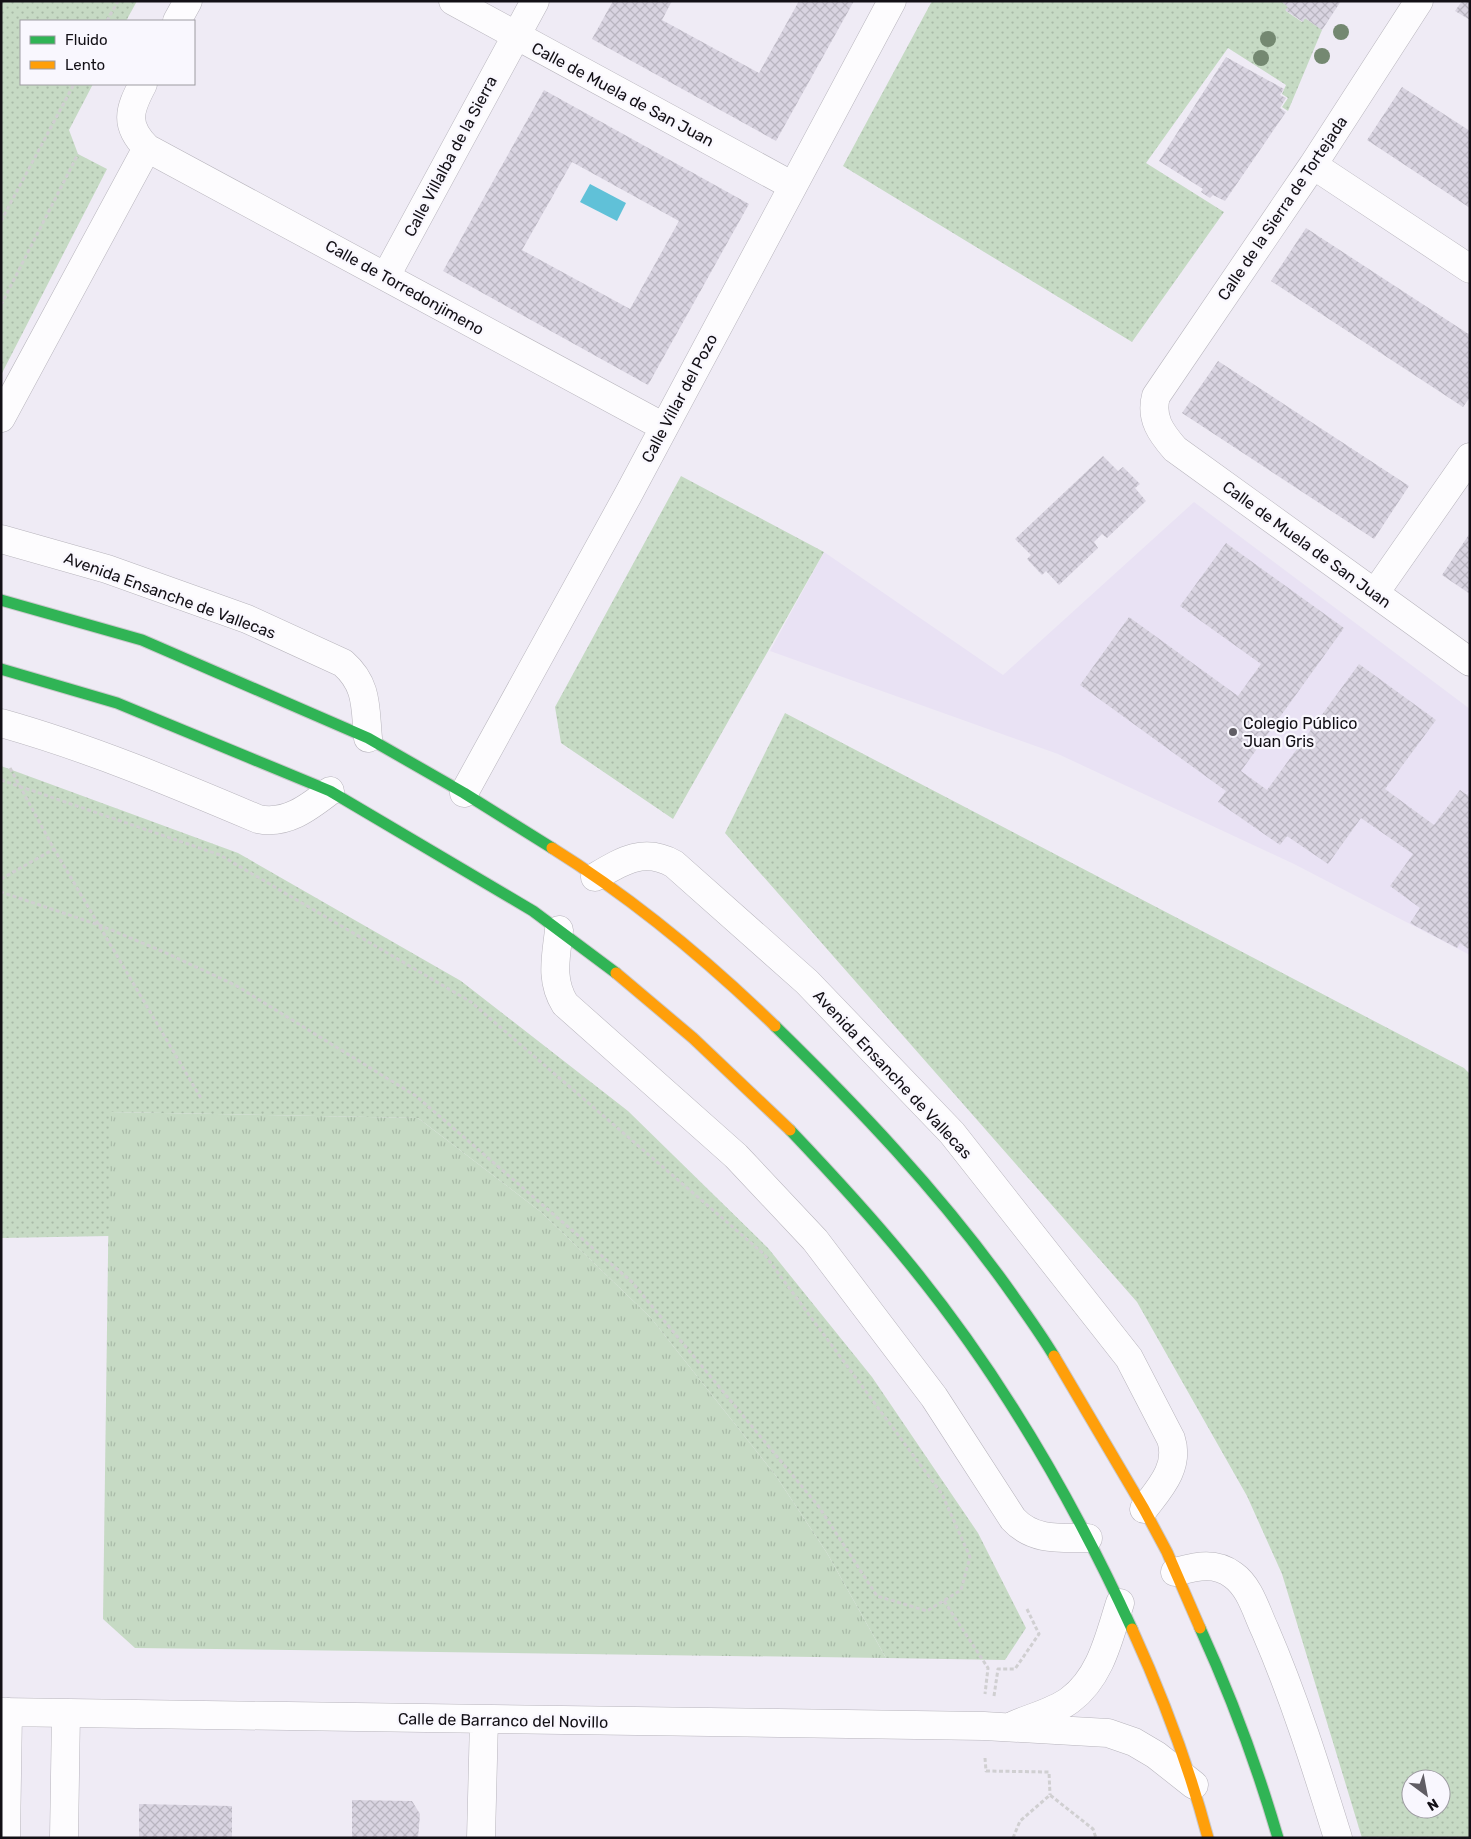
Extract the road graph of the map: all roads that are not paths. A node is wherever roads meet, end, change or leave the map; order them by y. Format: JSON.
{"nodes":[{"id":1,"x":188,"y":1,"type":"edge"},
{"id":2,"x":453,"y":1,"type":"edge"},
{"id":3,"x":535,"y":1,"type":"edge"},
{"id":4,"x":892,"y":1,"type":"edge"},
{"id":5,"x":1419,"y":1,"type":"edge"},
{"id":6,"x":178,"y":20,"type":"edge"},
{"id":7,"x":515,"y":36,"type":"junction"},
{"id":8,"x":142,"y":85,"type":"edge"},
{"id":9,"x":146,"y":148,"type":"junction"},
{"id":10,"x":1313,"y":164,"type":"junction"},
{"id":11,"x":793,"y":186,"type":"junction"},
{"id":12,"x":1470,"y":269,"type":"edge"},
{"id":13,"x":386,"y":276,"type":"junction"},
{"id":14,"x":1155,"y":417,"type":"joint"},
{"id":15,"x":1,"y":418,"type":"edge"},
{"id":16,"x":664,"y":427,"type":"junction"},
{"id":17,"x":1470,"y":457,"type":"edge"},
{"id":18,"x":1,"y":539,"type":"edge"},
{"id":19,"x":1375,"y":593,"type":"junction"},
{"id":20,"x":1,"y":600,"type":"edge"},
{"id":21,"x":1470,"y":662,"type":"edge"},
{"id":22,"x":1,"y":669,"type":"edge"},
{"id":23,"x":1,"y":723,"type":"edge"},
{"id":24,"x":368,"y":738,"type":"junction"},
{"id":25,"x":330,"y":791,"type":"junction"},
{"id":26,"x":464,"y":793,"type":"junction"},
{"id":27,"x":595,"y":877,"type":"junction"},
{"id":28,"x":558,"y":930,"type":"junction"},
{"id":29,"x":1144,"y":1509,"type":"junction"},
{"id":30,"x":1088,"y":1538,"type":"junction"},
{"id":31,"x":1175,"y":1572,"type":"junction"},
{"id":32,"x":1120,"y":1603,"type":"junction"},
{"id":33,"x":5,"y":1712,"type":"edge"},
{"id":34,"x":66,"y":1713,"type":"junction"},
{"id":35,"x":484,"y":1720,"type":"junction"},
{"id":36,"x":1006,"y":1728,"type":"junction"},
{"id":37,"x":1194,"y":1785,"type":"junction"},
{"id":38,"x":6,"y":1838,"type":"edge"},
{"id":39,"x":64,"y":1838,"type":"edge"},
{"id":40,"x":481,"y":1838,"type":"edge"},
{"id":41,"x":1208,"y":1838,"type":"edge"},
{"id":42,"x":1278,"y":1838,"type":"edge"},
{"id":43,"x":1338,"y":1838,"type":"edge"}],
"edges":[{"from":1,"to":6,"type":"street"},
{"from":2,"to":7,"type":"street","name":"Calle de Muela de San Juan"},
{"from":3,"to":7,"type":"street","name":"Calle Villalba de la Sierra"},
{"from":4,"to":11,"type":"street","name":"Calle Villar del Pozo"},
{"from":5,"to":10,"type":"street","name":"Calle de la Sierra de Tortejada"},
{"from":7,"to":11,"type":"street","name":"Calle de Muela de San Juan"},
{"from":7,"to":13,"type":"street","name":"Calle Villalba de la Sierra"},
{"from":8,"to":9,"type":"street"},
{"from":9,"to":13,"type":"street","name":"Calle de Torredonjimeno"},
{"from":9,"to":15,"type":"street"},
{"from":10,"to":12,"type":"street"},
{"from":10,"to":14,"type":"street","name":"Calle de la Sierra de Tortejada"},
{"from":11,"to":16,"type":"street","name":"Calle Villar del Pozo"},
{"from":13,"to":16,"type":"street","name":"Calle de Torredonjimeno"},
{"from":14,"to":19,"type":"street","name":"Calle de Muela de San Juan"},
{"from":16,"to":26,"type":"street","name":"Calle Villar del Pozo"},
{"from":17,"to":19,"type":"street"},
{"from":18,"to":24,"type":"street","name":"Avenida Ensanche de Vallecas"},
{"from":19,"to":21,"type":"street","name":"Calle de Muela de San Juan"},
{"from":20,"to":24,"type":"main road"},
{"from":22,"to":25,"type":"main road"},
{"from":23,"to":25,"type":"street"},
{"from":24,"to":26,"type":"main road"},
{"from":25,"to":28,"type":"main road"},
{"from":26,"to":27,"type":"main road"},
{"from":27,"to":29,"type":"main road"},
{"from":27,"to":29,"type":"street","name":"Avenida Ensanche de Vallecas"},
{"from":28,"to":30,"type":"main road"},
{"from":28,"to":30,"type":"street"},
{"from":29,"to":31,"type":"main road"},
{"from":30,"to":32,"type":"main road"},
{"from":31,"to":42,"type":"main road"},
{"from":31,"to":43,"type":"street"},
{"from":32,"to":36,"type":"street","name":"Calle de Barranco del Novillo"},
{"from":32,"to":37,"type":"main road"},
{"from":33,"to":34,"type":"street","name":"Calle de Barranco del Novillo"},
{"from":33,"to":38,"type":"street"},
{"from":34,"to":35,"type":"street","name":"Calle de Barranco del Novillo"},
{"from":34,"to":39,"type":"street"},
{"from":35,"to":36,"type":"street","name":"Calle de Barranco del Novillo"},
{"from":35,"to":40,"type":"street"},
{"from":36,"to":37,"type":"street","name":"Calle de Barranco del Novillo"},
{"from":37,"to":41,"type":"main road"}]}
